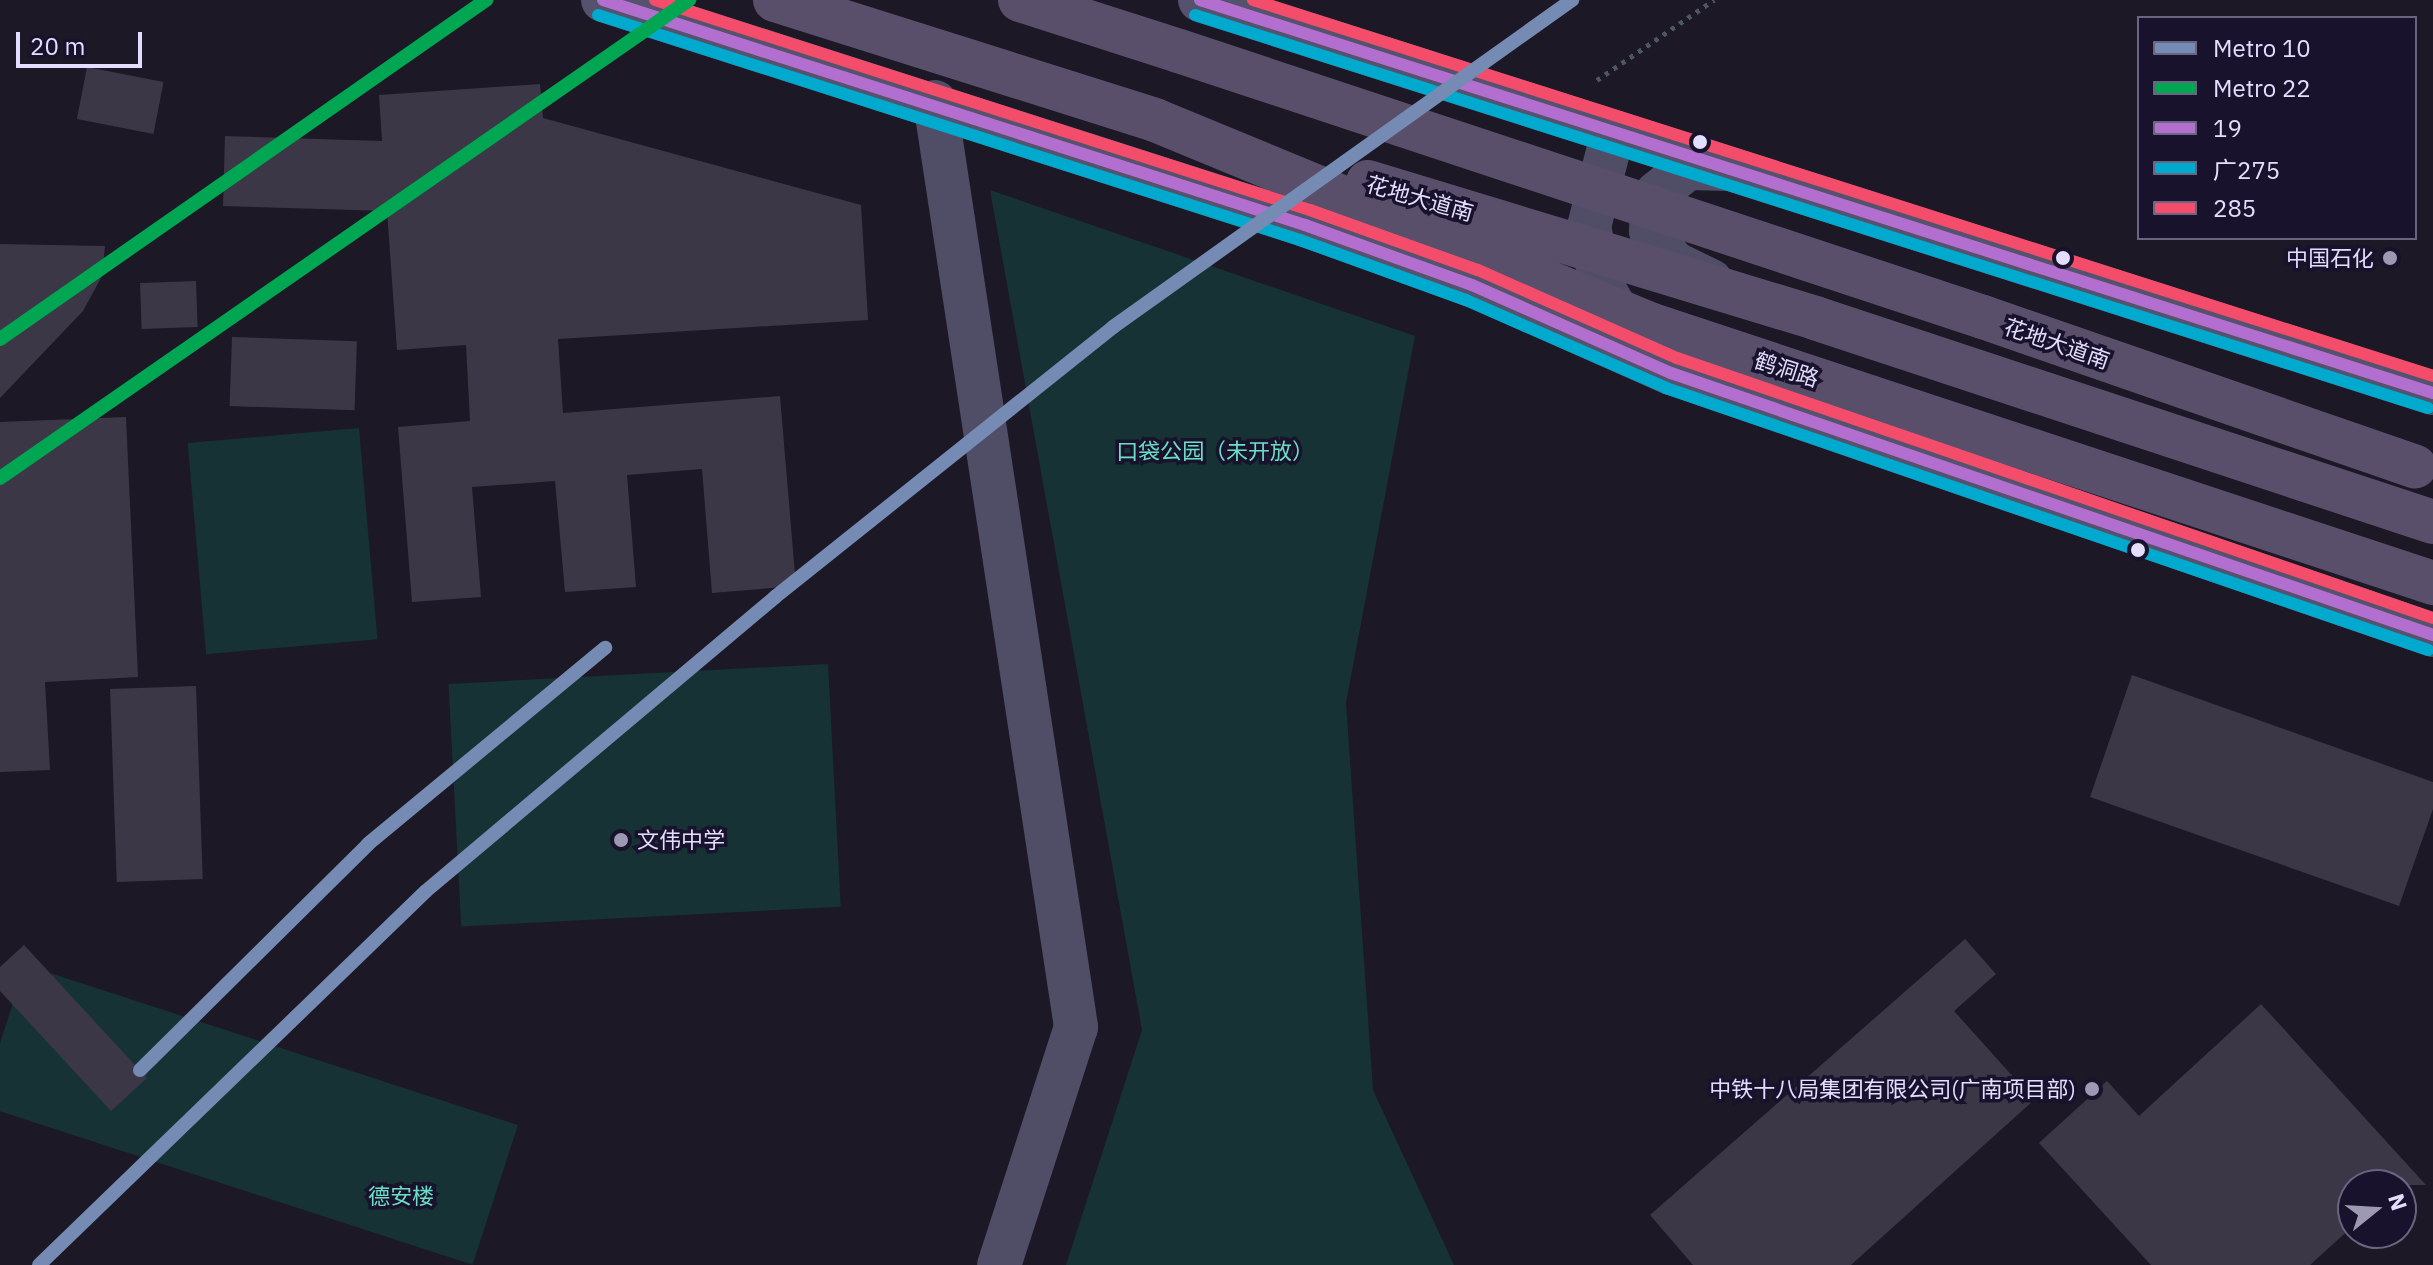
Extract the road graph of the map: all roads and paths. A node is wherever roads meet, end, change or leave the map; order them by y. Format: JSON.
{"nodes":[{"id":1,"x":603,"y":0,"type":"edge"},
{"id":2,"x":775,"y":0,"type":"edge"},
{"id":3,"x":1020,"y":0,"type":"edge"},
{"id":4,"x":1200,"y":0,"type":"edge"},
{"id":5,"x":1714,"y":0,"type":"edge"},
{"id":6,"x":935,"y":102,"type":"junction"},
{"id":7,"x":1550,"y":112,"type":"junction"},
{"id":8,"x":1155,"y":120,"type":"junction"},
{"id":9,"x":1613,"y":132,"type":"junction"},
{"id":10,"x":1729,"y":169,"type":"junction"},
{"id":11,"x":1671,"y":373,"type":"junction"},
{"id":12,"x":2433,"y":393,"type":"edge"},
{"id":13,"x":2427,"y":470,"type":"edge"},
{"id":14,"x":2433,"y":524,"type":"edge"},
{"id":15,"x":2433,"y":583,"type":"edge"},
{"id":16,"x":2433,"y":635,"type":"edge"},
{"id":17,"x":999,"y":1265,"type":"edge"}],
"edges":[{"from":1,"to":6,"type":"main road"},
{"from":2,"to":8,"type":"main road","name":"花地大道南"},
{"from":3,"to":13,"type":"main road","name":"花地大道南","bridge":true},
{"from":4,"to":7,"type":"main road","name":"花地大道南"},
{"from":5,"to":7,"type":"path"},
{"from":6,"to":11,"type":"main road"},
{"from":6,"to":17,"type":"street"},
{"from":7,"to":9,"type":"main road","name":"花地大道南"},
{"from":8,"to":14,"type":"main road","name":"花地大道南","bridge":true},
{"from":8,"to":15,"type":"main road","name":"鹤洞路","bridge":true},
{"from":9,"to":10,"type":"main road","name":"花地大道南"},
{"from":9,"to":11,"type":"street"},
{"from":10,"to":12,"type":"main road","name":"花地大道南"},
{"from":10,"to":14,"type":"street","name":"花地大道南"},
{"from":11,"to":16,"type":"main road"}]}
